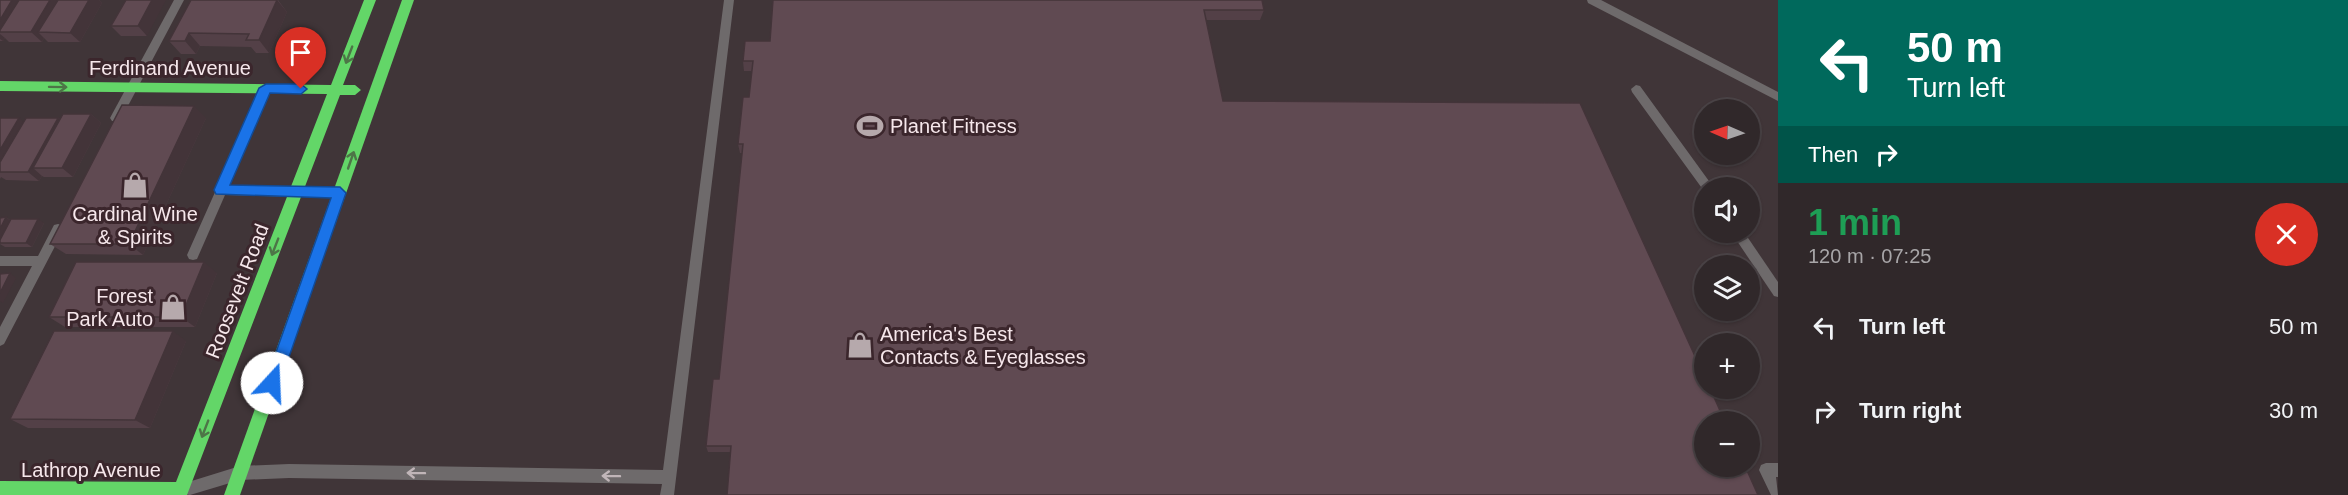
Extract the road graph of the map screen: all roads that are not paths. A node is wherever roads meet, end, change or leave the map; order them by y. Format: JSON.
{"nodes":[{"id":1,"x":178,"y":0,"type":"edge"},
{"id":2,"x":370,"y":0,"type":"edge"},
{"id":3,"x":408,"y":0,"type":"edge"},
{"id":4,"x":729,"y":0,"type":"edge"},
{"id":5,"x":1592,"y":0,"type":"edge"},
{"id":6,"x":0,"y":86,"type":"edge"},
{"id":7,"x":132,"y":87,"type":"junction"},
{"id":8,"x":266,"y":88,"type":"junction"},
{"id":9,"x":335,"y":89,"type":"junction"},
{"id":10,"x":1636,"y":89,"type":"dead end"},
{"id":11,"x":376,"y":90,"type":"junction"},
{"id":12,"x":1778,"y":97,"type":"edge"},
{"id":13,"x":113,"y":125,"type":"edge"},
{"id":14,"x":1700,"y":177,"type":"edge"},
{"id":15,"x":221,"y":190,"type":"junction"},
{"id":16,"x":296,"y":192,"type":"junction"},
{"id":17,"x":340,"y":193,"type":"junction"},
{"id":18,"x":63,"y":219,"type":"edge"},
{"id":19,"x":1745,"y":243,"type":"edge"},
{"id":20,"x":193,"y":255,"type":"dead end"},
{"id":21,"x":0,"y":261,"type":"edge"},
{"id":22,"x":41,"y":261,"type":"junction"},
{"id":23,"x":1778,"y":292,"type":"edge"},
{"id":24,"x":0,"y":340,"type":"edge"},
{"id":25,"x":1778,"y":470,"type":"edge"},
{"id":26,"x":240,"y":472,"type":"junction"},
{"id":27,"x":669,"y":477,"type":"junction"},
{"id":28,"x":0,"y":489,"type":"edge"},
{"id":29,"x":184,"y":493,"type":"edge"},
{"id":30,"x":232,"y":495,"type":"edge"},
{"id":31,"x":667,"y":495,"type":"edge"},
{"id":32,"x":1778,"y":495,"type":"edge"}],
"edges":[{"from":1,"to":7,"type":"lane"},
{"from":2,"to":9,"type":"main road","name":"Roosevelt Road","one_way":true},
{"from":3,"to":11,"type":"main road"},
{"from":4,"to":27,"type":"lane"},
{"from":5,"to":12,"type":"lane"},
{"from":6,"to":7,"type":"main road","name":"Ferdinand Avenue","one_way":true},
{"from":7,"to":8,"type":"main road","name":"Ferdinand Avenue"},
{"from":7,"to":13,"type":"lane"},
{"from":8,"to":9,"type":"main road","name":"Ferdinand Avenue"},
{"from":8,"to":15,"type":"lane"},
{"from":9,"to":11,"type":"main road","name":"Ferdinand Avenue"},
{"from":9,"to":16,"type":"main road","name":"Roosevelt Road"},
{"from":10,"to":14,"type":"lane"},
{"from":17,"to":11,"type":"main road","one_way":true},
{"from":15,"to":16,"type":"lane"},
{"from":15,"to":20,"type":"lane"},
{"from":16,"to":17,"type":"lane"},
{"from":16,"to":29,"type":"main road","name":"Roosevelt Road","one_way":true},
{"from":17,"to":26,"type":"main road"},
{"from":18,"to":22,"type":"lane"},
{"from":19,"to":23,"type":"lane"},
{"from":21,"to":22,"type":"lane"},
{"from":22,"to":24,"type":"lane"},
{"from":25,"to":32,"type":"lane"},
{"from":27,"to":26,"type":"lane","one_way":true},
{"from":26,"to":29,"type":"lane"},
{"from":26,"to":30,"type":"main road"},
{"from":27,"to":31,"type":"lane"},
{"from":28,"to":29,"type":"main road","name":"Lathrop Avenue"}]}
